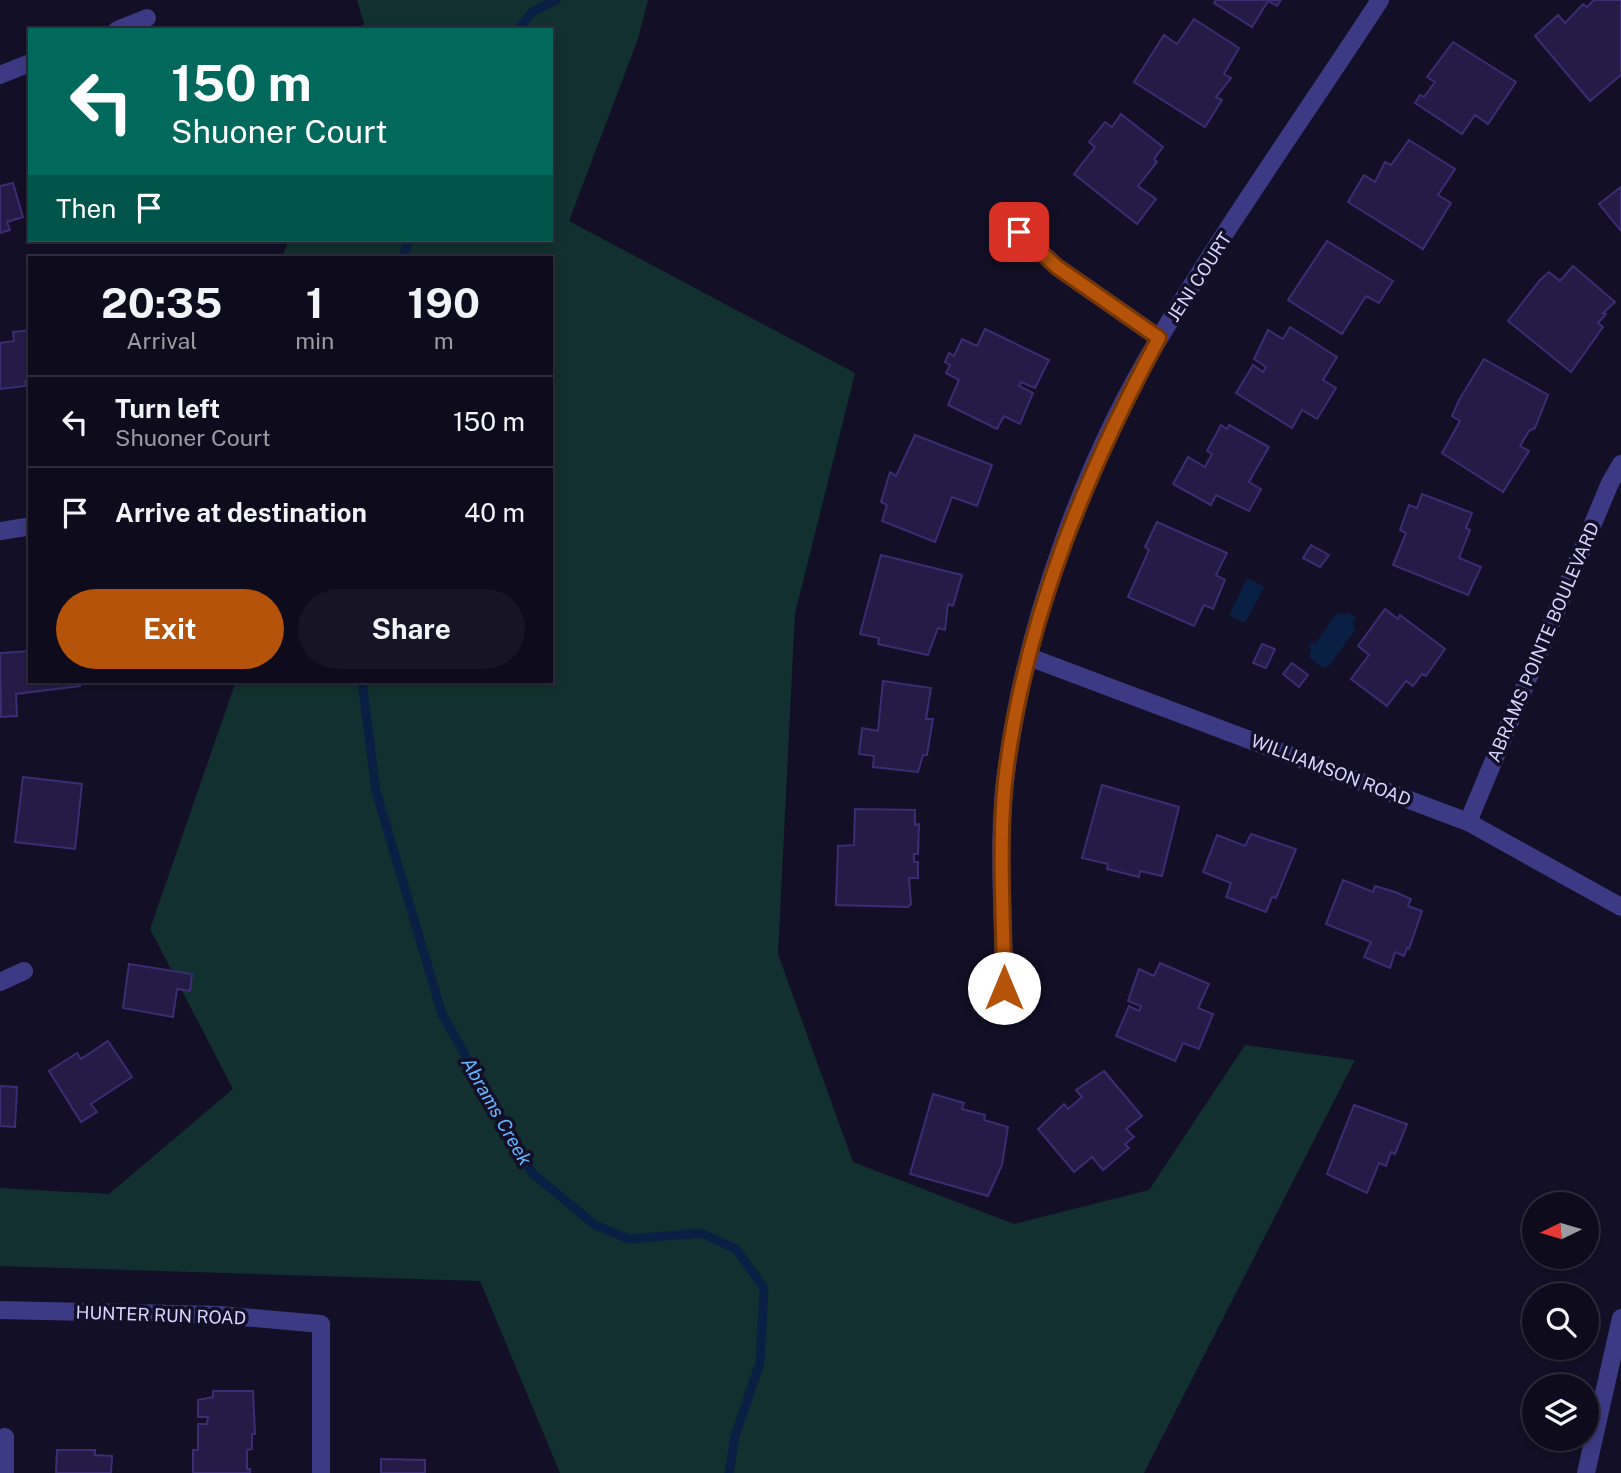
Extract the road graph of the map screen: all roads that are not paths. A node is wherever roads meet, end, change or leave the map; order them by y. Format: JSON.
{"nodes":[{"id":1,"x":1380,"y":0,"type":"edge"},
{"id":2,"x":147,"y":18,"type":"dead end"},
{"id":3,"x":122,"y":28,"type":"edge"},
{"id":4,"x":28,"y":64,"type":"edge"},
{"id":5,"x":0,"y":75,"type":"edge"},
{"id":6,"x":1019,"y":232,"type":"dead end"},
{"id":7,"x":1159,"y":338,"type":"junction"},
{"id":8,"x":1621,"y":464,"type":"edge"},
{"id":9,"x":26,"y":527,"type":"dead end"},
{"id":10,"x":0,"y":531,"type":"edge"},
{"id":11,"x":1029,"y":657,"type":"junction"},
{"id":12,"x":1468,"y":822,"type":"junction"},
{"id":13,"x":1621,"y":907,"type":"edge"},
{"id":14,"x":24,"y":971,"type":"dead end"},
{"id":15,"x":0,"y":982,"type":"edge"},
{"id":16,"x":1004,"y":988,"type":"dead end"},
{"id":17,"x":0,"y":1310,"type":"edge"},
{"id":18,"x":1621,"y":1318,"type":"edge"},
{"id":19,"x":5,"y":1437,"type":"dead end"},
{"id":20,"x":5,"y":1473,"type":"edge"},
{"id":21,"x":321,"y":1473,"type":"edge"},
{"id":22,"x":1586,"y":1473,"type":"edge"}],
"edges":[{"from":1,"to":7,"type":"street","name":"JENI COURT"},
{"from":2,"to":3,"type":"street"},
{"from":4,"to":5,"type":"street"},
{"from":6,"to":7,"type":"street"},
{"from":7,"to":11,"type":"street","name":"JENI COURT"},
{"from":8,"to":12,"type":"street","name":"ABRAMS POINTE BOULEVARD"},
{"from":9,"to":10,"type":"street"},
{"from":11,"to":12,"type":"street","name":"WILLIAMSON ROAD"},
{"from":11,"to":16,"type":"street","name":"JENI COURT"},
{"from":12,"to":13,"type":"street","name":"WILLIAMSON ROAD"},
{"from":14,"to":15,"type":"street"},
{"from":17,"to":21,"type":"street","name":"HUNTER RUN ROAD"},
{"from":18,"to":22,"type":"street"},
{"from":19,"to":20,"type":"street"}]}
